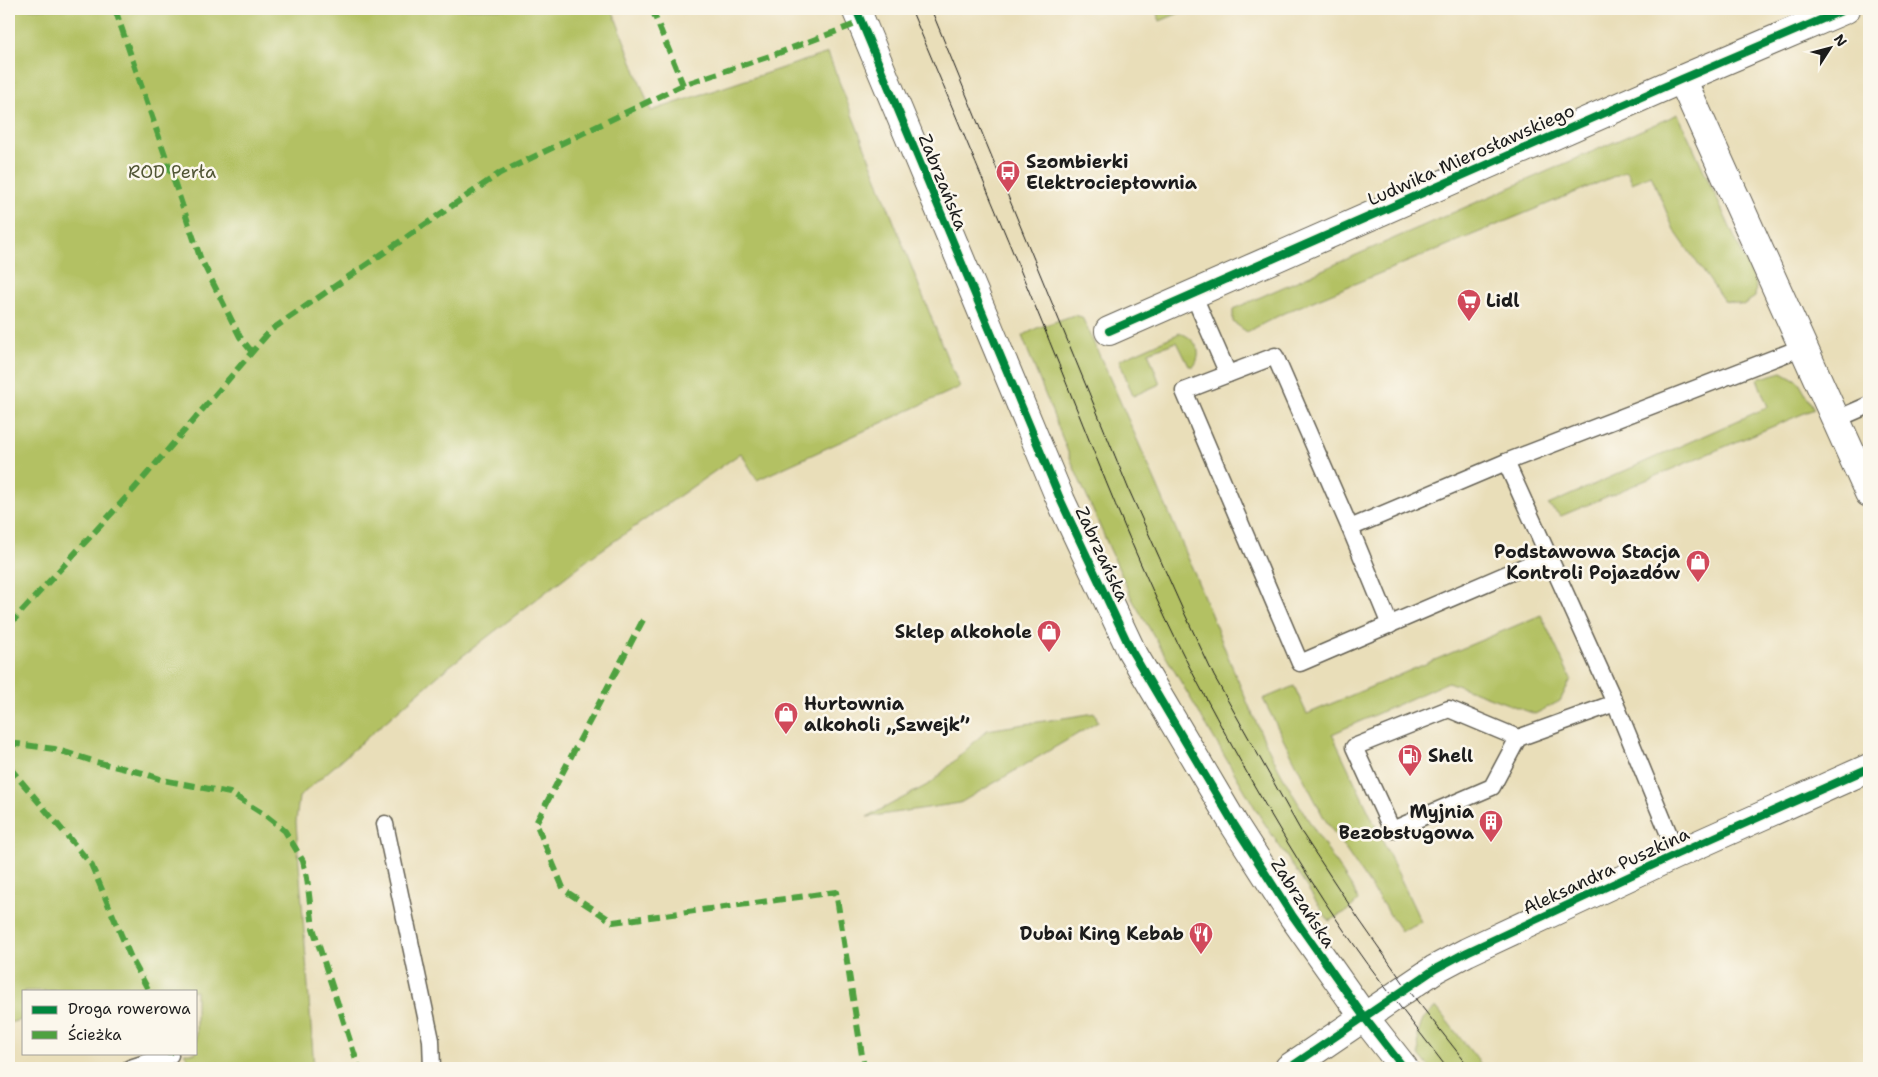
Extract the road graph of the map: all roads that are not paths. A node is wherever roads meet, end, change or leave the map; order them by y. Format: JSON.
{"nodes":[{"id":1,"x":856,"y":9,"type":"edge"},
{"id":2,"x":1846,"y":9,"type":"edge"},
{"id":3,"x":1682,"y":78,"type":"junction"},
{"id":4,"x":1193,"y":294,"type":"junction"},
{"id":5,"x":1109,"y":330,"type":"dead end"},
{"id":6,"x":1803,"y":347,"type":"junction"},
{"id":7,"x":1228,"y":374,"type":"junction"},
{"id":8,"x":1869,"y":405,"type":"edge"},
{"id":9,"x":1837,"y":419,"type":"junction"},
{"id":10,"x":1506,"y":462,"type":"junction"},
{"id":11,"x":1869,"y":493,"type":"edge"},
{"id":12,"x":1350,"y":528,"type":"junction"},
{"id":13,"x":1549,"y":556,"type":"junction"},
{"id":14,"x":1390,"y":625,"type":"junction"},
{"id":15,"x":1615,"y":703,"type":"junction"},
{"id":16,"x":1518,"y":738,"type":"junction"},
{"id":17,"x":1869,"y":768,"type":"edge"},
{"id":18,"x":385,"y":824,"type":"dead end"},
{"id":19,"x":1677,"y":854,"type":"junction"},
{"id":20,"x":1364,"y":1017,"type":"junction"},
{"id":21,"x":170,"y":1055,"type":"dead end"},
{"id":22,"x":130,"y":1068,"type":"edge"},
{"id":23,"x":432,"y":1068,"type":"edge"},
{"id":24,"x":1288,"y":1068,"type":"edge"},
{"id":25,"x":1404,"y":1068,"type":"edge"}],
"edges":[{"from":1,"to":20,"type":"street","name":"Zabrzańska"},
{"from":2,"to":3,"type":"street","name":"Ludwika Mierosławskiego"},
{"from":3,"to":4,"type":"street","name":"Ludwika Mierosławskiego"},
{"from":3,"to":6,"type":"street"},
{"from":4,"to":5,"type":"street","name":"Ludwika Mierosławskiego"},
{"from":4,"to":7,"type":"lane"},
{"from":6,"to":9,"type":"street"},
{"from":6,"to":10,"type":"lane"},
{"from":7,"to":12,"type":"lane"},
{"from":7,"to":14,"type":"lane"},
{"from":8,"to":9,"type":"lane"},
{"from":9,"to":11,"type":"street"},
{"from":10,"to":12,"type":"lane"},
{"from":10,"to":13,"type":"lane"},
{"from":12,"to":14,"type":"lane"},
{"from":13,"to":14,"type":"lane"},
{"from":13,"to":15,"type":"lane"},
{"from":15,"to":16,"type":"lane"},
{"from":15,"to":19,"type":"lane"},
{"from":16,"to":16,"type":"lane"},
{"from":17,"to":19,"type":"street","name":"Aleksandra Puszkina"},
{"from":18,"to":23,"type":"lane"},
{"from":19,"to":20,"type":"street","name":"Aleksandra Puszkina"},
{"from":20,"to":24,"type":"street","name":"Aleksandra Puszkina"},
{"from":20,"to":25,"type":"street","name":"Zabrzańska"},
{"from":21,"to":22,"type":"lane"}]}
